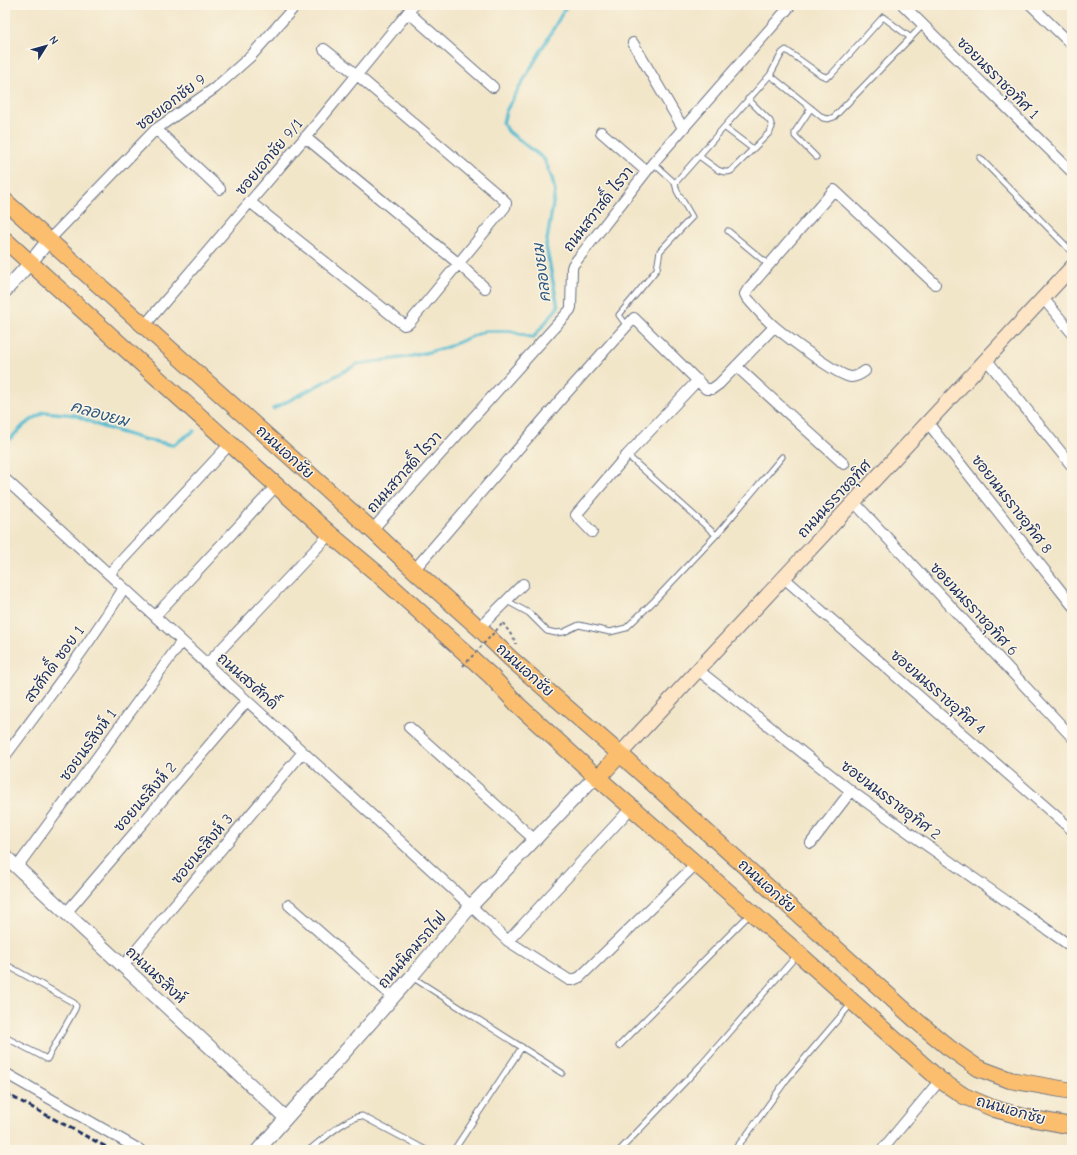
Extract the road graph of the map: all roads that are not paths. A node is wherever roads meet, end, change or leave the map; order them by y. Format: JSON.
{"nodes":[{"id":1,"x":296,"y":5,"type":"edge"},
{"id":2,"x":791,"y":5,"type":"edge"},
{"id":3,"x":903,"y":5,"type":"edge"},
{"id":4,"x":1031,"y":5,"type":"edge"},
{"id":5,"x":411,"y":9,"type":"edge"},
{"id":6,"x":923,"y":25,"type":"junction"},
{"id":7,"x":911,"y":38,"type":"junction"},
{"id":8,"x":633,"y":43,"type":"dead end"},
{"id":9,"x":1072,"y":45,"type":"edge"},
{"id":10,"x":324,"y":49,"type":"dead end"},
{"id":11,"x":358,"y":75,"type":"junction"},
{"id":12,"x":770,"y":75,"type":"junction"},
{"id":13,"x":492,"y":87,"type":"dead end"},
{"id":14,"x":748,"y":99,"type":"junction"},
{"id":15,"x":811,"y":108,"type":"junction"},
{"id":16,"x":724,"y":127,"type":"junction"},
{"id":17,"x":156,"y":128,"type":"junction"},
{"id":18,"x":683,"y":128,"type":"junction"},
{"id":19,"x":601,"y":132,"type":"dead end"},
{"id":20,"x":305,"y":137,"type":"junction"},
{"id":21,"x":753,"y":149,"type":"junction"},
{"id":22,"x":699,"y":156,"type":"junction"},
{"id":23,"x":816,"y":157,"type":"dead end"},
{"id":24,"x":980,"y":158,"type":"dead end"},
{"id":25,"x":653,"y":163,"type":"junction"},
{"id":26,"x":646,"y":171,"type":"junction"},
{"id":27,"x":1072,"y":172,"type":"edge"},
{"id":28,"x":675,"y":183,"type":"junction"},
{"id":29,"x":220,"y":188,"type":"dead end"},
{"id":30,"x":5,"y":202,"type":"edge"},
{"id":31,"x":250,"y":202,"type":"junction"},
{"id":32,"x":728,"y":231,"type":"dead end"},
{"id":33,"x":5,"y":240,"type":"edge"},
{"id":34,"x":48,"y":241,"type":"junction"},
{"id":35,"x":1072,"y":252,"type":"edge"},
{"id":36,"x":30,"y":263,"type":"junction"},
{"id":37,"x":458,"y":264,"type":"junction"},
{"id":38,"x":769,"y":265,"type":"junction"},
{"id":39,"x":1072,"y":267,"type":"edge"},
{"id":40,"x":935,"y":284,"type":"dead end"},
{"id":41,"x":485,"y":288,"type":"dead end"},
{"id":42,"x":5,"y":290,"type":"edge"},
{"id":43,"x":1043,"y":298,"type":"junction"},
{"id":44,"x":144,"y":326,"type":"junction"},
{"id":45,"x":627,"y":326,"type":"junction"},
{"id":46,"x":774,"y":326,"type":"junction"},
{"id":47,"x":1072,"y":333,"type":"edge"},
{"id":48,"x":986,"y":359,"type":"junction"},
{"id":49,"x":736,"y":366,"type":"junction"},
{"id":50,"x":865,"y":371,"type":"dead end"},
{"id":51,"x":698,"y":380,"type":"junction"},
{"id":52,"x":928,"y":423,"type":"junction"},
{"id":53,"x":230,"y":444,"type":"junction"},
{"id":54,"x":627,"y":454,"type":"junction"},
{"id":55,"x":782,"y":457,"type":"dead end"},
{"id":56,"x":844,"y":464,"type":"dead end"},
{"id":57,"x":1072,"y":466,"type":"edge"},
{"id":58,"x":5,"y":479,"type":"edge"},
{"id":59,"x":276,"y":486,"type":"junction"},
{"id":60,"x":854,"y":502,"type":"junction"},
{"id":61,"x":372,"y":530,"type":"junction"},
{"id":62,"x":592,"y":532,"type":"dead end"},
{"id":63,"x":330,"y":534,"type":"junction"},
{"id":64,"x":716,"y":535,"type":"junction"},
{"id":65,"x":414,"y":570,"type":"junction"},
{"id":66,"x":109,"y":574,"type":"junction"},
{"id":67,"x":784,"y":578,"type":"junction"},
{"id":68,"x":523,"y":584,"type":"dead end"},
{"id":69,"x":124,"y":588,"type":"junction"},
{"id":70,"x":507,"y":601,"type":"junction"},
{"id":71,"x":1072,"y":605,"type":"edge"},
{"id":72,"x":155,"y":616,"type":"junction"},
{"id":73,"x":479,"y":628,"type":"junction"},
{"id":74,"x":182,"y":641,"type":"junction"},
{"id":75,"x":207,"y":664,"type":"junction"},
{"id":76,"x":698,"y":670,"type":"junction"},
{"id":77,"x":247,"y":701,"type":"junction"},
{"id":78,"x":409,"y":727,"type":"dead end"},
{"id":79,"x":1072,"y":737,"type":"edge"},
{"id":80,"x":303,"y":752,"type":"junction"},
{"id":81,"x":620,"y":754,"type":"junction"},
{"id":82,"x":5,"y":756,"type":"edge"},
{"id":83,"x":598,"y":778,"type":"junction"},
{"id":84,"x":851,"y":790,"type":"junction"},
{"id":85,"x":632,"y":807,"type":"junction"},
{"id":86,"x":1072,"y":830,"type":"edge"},
{"id":87,"x":535,"y":840,"type":"junction"},
{"id":88,"x":811,"y":843,"type":"dead end"},
{"id":89,"x":5,"y":856,"type":"edge"},
{"id":90,"x":696,"y":864,"type":"junction"},
{"id":91,"x":17,"y":867,"type":"junction"},
{"id":92,"x":289,"y":904,"type":"dead end"},
{"id":93,"x":471,"y":906,"type":"junction"},
{"id":94,"x":752,"y":912,"type":"junction"},
{"id":95,"x":66,"y":913,"type":"junction"},
{"id":96,"x":508,"y":941,"type":"junction"},
{"id":97,"x":1072,"y":948,"type":"edge"},
{"id":98,"x":798,"y":954,"type":"junction"},
{"id":99,"x":5,"y":964,"type":"edge"},
{"id":100,"x":123,"y":966,"type":"junction"},
{"id":101,"x":411,"y":977,"type":"junction"},
{"id":102,"x":393,"y":997,"type":"junction"},
{"id":103,"x":853,"y":1002,"type":"junction"},
{"id":104,"x":5,"y":1038,"type":"edge"},
{"id":105,"x":619,"y":1046,"type":"dead end"},
{"id":106,"x":522,"y":1047,"type":"junction"},
{"id":107,"x":5,"y":1073,"type":"edge"},
{"id":108,"x":562,"y":1073,"type":"dead end"},
{"id":109,"x":940,"y":1080,"type":"junction"},
{"id":110,"x":1072,"y":1091,"type":"edge"},
{"id":111,"x":286,"y":1118,"type":"junction"},
{"id":112,"x":1072,"y":1126,"type":"edge"},
{"id":113,"x":140,"y":1150,"type":"edge"},
{"id":114,"x":258,"y":1150,"type":"edge"},
{"id":115,"x":309,"y":1150,"type":"edge"},
{"id":116,"x":426,"y":1150,"type":"edge"},
{"id":117,"x":454,"y":1150,"type":"edge"},
{"id":118,"x":620,"y":1150,"type":"edge"},
{"id":119,"x":734,"y":1150,"type":"edge"},
{"id":120,"x":882,"y":1150,"type":"edge"}],
"edges":[{"from":1,"to":17,"type":"street","name":"ซอยเอกชัย 9"},
{"from":2,"to":18,"type":"street","name":"ถนนสวาสดิ์ ไรวา"},
{"from":3,"to":6,"type":"street","name":"ซอยนรราชอุทิศ 1"},
{"from":4,"to":9,"type":"street"},
{"from":5,"to":11,"type":"street","name":"ซอยเอกชัย 9/1"},
{"from":5,"to":13,"type":"street"},
{"from":6,"to":7,"type":"lane"},
{"from":6,"to":27,"type":"street","name":"ซอยนรราชอุทิศ 1"},
{"from":7,"to":12,"type":"lane"},
{"from":7,"to":15,"type":"lane"},
{"from":8,"to":18,"type":"street"},
{"from":10,"to":11,"type":"street"},
{"from":11,"to":20,"type":"street","name":"ซอยเอกชัย 9/1"},
{"from":11,"to":37,"type":"street"},
{"from":12,"to":14,"type":"lane"},
{"from":12,"to":15,"type":"lane"},
{"from":14,"to":16,"type":"lane"},
{"from":14,"to":21,"type":"lane"},
{"from":15,"to":23,"type":"lane"},
{"from":16,"to":21,"type":"lane"},
{"from":16,"to":22,"type":"lane"},
{"from":17,"to":29,"type":"street"},
{"from":17,"to":34,"type":"street","name":"ซอยเอกชัย 9"},
{"from":18,"to":25,"type":"street","name":"ถนนสวาสดิ์ ไรวา"},
{"from":19,"to":26,"type":"street"},
{"from":20,"to":31,"type":"street","name":"ซอยเอกชัย 9/1"},
{"from":20,"to":37,"type":"street"},
{"from":21,"to":22,"type":"lane"},
{"from":22,"to":28,"type":"lane"},
{"from":24,"to":35,"type":"lane"},
{"from":25,"to":26,"type":"street","name":"ถนนสวาสดิ์ ไรวา"},
{"from":25,"to":28,"type":"lane"},
{"from":26,"to":61,"type":"street","name":"ถนนสวาสดิ์ ไรวา"},
{"from":28,"to":45,"type":"lane"},
{"from":30,"to":34,"type":"main road","name":"ถนนเอกชัย"},
{"from":31,"to":37,"type":"street"},
{"from":31,"to":44,"type":"street","name":"ซอยเอกชัย 9/1"},
{"from":32,"to":38,"type":"lane"},
{"from":33,"to":36,"type":"main road","name":"ถนนเอกชัย"},
{"from":34,"to":36,"type":"street"},
{"from":34,"to":44,"type":"main road","name":"ถนนเอกชัย"},
{"from":36,"to":42,"type":"street"},
{"from":36,"to":53,"type":"main road","name":"ถนนเอกชัย"},
{"from":37,"to":41,"type":"street"},
{"from":38,"to":40,"type":"street"},
{"from":38,"to":46,"type":"street"},
{"from":39,"to":43,"type":"main road","name":"ถนนนรราชอุทิศ"},
{"from":43,"to":47,"type":"street"},
{"from":43,"to":48,"type":"main road","name":"ถนนนรราชอุทิศ"},
{"from":44,"to":61,"type":"main road","name":"ถนนเอกชัย"},
{"from":45,"to":51,"type":"street"},
{"from":45,"to":65,"type":"street"},
{"from":46,"to":49,"type":"street"},
{"from":46,"to":50,"type":"street"},
{"from":48,"to":52,"type":"main road","name":"ถนนนรราชอุทิศ"},
{"from":48,"to":57,"type":"street"},
{"from":49,"to":51,"type":"street"},
{"from":49,"to":56,"type":"street"},
{"from":51,"to":54,"type":"street"},
{"from":52,"to":60,"type":"main road","name":"ถนนนรราชอุทิศ"},
{"from":52,"to":71,"type":"street","name":"ซอยนนรราชอุทิศ 8"},
{"from":53,"to":59,"type":"main road","name":"ถนนเอกชัย"},
{"from":53,"to":66,"type":"street"},
{"from":54,"to":62,"type":"street"},
{"from":54,"to":64,"type":"lane"},
{"from":55,"to":64,"type":"lane"},
{"from":58,"to":66,"type":"street","name":"ถนนสรศักดิ์"},
{"from":59,"to":63,"type":"main road","name":"ถนนเอกชัย"},
{"from":59,"to":72,"type":"street"},
{"from":60,"to":67,"type":"main road","name":"ถนนนรราชอุทิศ"},
{"from":60,"to":79,"type":"street","name":"ซอยนนรราชอุทิศ 6"},
{"from":61,"to":65,"type":"main road","name":"ถนนเอกชัย"},
{"from":63,"to":75,"type":"street"},
{"from":63,"to":83,"type":"main road","name":"ถนนเอกชัย"},
{"from":64,"to":70,"type":"lane"},
{"from":65,"to":73,"type":"main road","name":"ถนนเอกชัย"},
{"from":66,"to":69,"type":"street","name":"ถนนสรศักดิ์"},
{"from":67,"to":76,"type":"main road","name":"ถนนนรราชอุทิศ"},
{"from":67,"to":86,"type":"street","name":"ซอยนนรราชอุทิศ 4"},
{"from":68,"to":70,"type":"street"},
{"from":69,"to":72,"type":"street","name":"ถนนสรศักดิ์"},
{"from":69,"to":82,"type":"street","name":"สรศักดิ์ ซอย 1"},
{"from":70,"to":73,"type":"street"},
{"from":72,"to":74,"type":"street","name":"ถนนสรศักดิ์"},
{"from":73,"to":81,"type":"main road","name":"ถนนเอกชัย"},
{"from":74,"to":75,"type":"street","name":"ถนนสรศักดิ์"},
{"from":74,"to":91,"type":"street","name":"ซอยนรสิงห์ 1"},
{"from":75,"to":77,"type":"street","name":"ถนนสรศักดิ์"},
{"from":76,"to":81,"type":"main road","name":"ถนนนรราชอุทิศ"},
{"from":76,"to":84,"type":"street","name":"ซอยนนรราชอุทิศ 2"},
{"from":77,"to":80,"type":"street","name":"ถนนสรศักดิ์"},
{"from":77,"to":95,"type":"street","name":"ซอยนรสิงห์ 2"},
{"from":78,"to":87,"type":"street"},
{"from":80,"to":93,"type":"street","name":"ถนนสรศักดิ์"},
{"from":80,"to":100,"type":"street","name":"ซอยนรสิงห์ 3"},
{"from":81,"to":83,"type":"main road"},
{"from":81,"to":110,"type":"main road","name":"ถนนเอกชัย"},
{"from":83,"to":85,"type":"main road","name":"ถนนเอกชัย"},
{"from":83,"to":87,"type":"street","name":"ถนนนิคมรถไฟ"},
{"from":84,"to":88,"type":"street"},
{"from":84,"to":97,"type":"street","name":"ซอยนนรราชอุทิศ 2"},
{"from":85,"to":90,"type":"main road","name":"ถนนเอกชัย"},
{"from":85,"to":96,"type":"street"},
{"from":87,"to":93,"type":"street","name":"ถนนนิคมรถไฟ"},
{"from":89,"to":91,"type":"street","name":"ถนนนรสิงห์"},
{"from":90,"to":94,"type":"main road","name":"ถนนเอกชัย"},
{"from":90,"to":96,"type":"street","name":"ถนนสรศักดิ์"},
{"from":91,"to":95,"type":"street","name":"ถนนนรสิงห์"},
{"from":92,"to":102,"type":"street"},
{"from":93,"to":96,"type":"street","name":"ถนนสรศักดิ์"},
{"from":93,"to":101,"type":"street","name":"ถนนนิคมรถไฟ"},
{"from":94,"to":98,"type":"main road","name":"ถนนเอกชัย"},
{"from":94,"to":105,"type":"lane"},
{"from":95,"to":100,"type":"street","name":"ถนนนรสิงห์"},
{"from":98,"to":103,"type":"main road","name":"ถนนเอกชัย"},
{"from":98,"to":118,"type":"lane"},
{"from":99,"to":104,"type":"lane"},
{"from":100,"to":111,"type":"street","name":"ถนนนรสิงห์"},
{"from":101,"to":102,"type":"street","name":"ถนนนิคมรถไฟ"},
{"from":101,"to":106,"type":"lane"},
{"from":102,"to":111,"type":"street","name":"ถนนนิคมรถไฟ"},
{"from":103,"to":109,"type":"main road","name":"ถนนเอกชัย"},
{"from":103,"to":119,"type":"lane"},
{"from":106,"to":108,"type":"lane"},
{"from":106,"to":117,"type":"lane"},
{"from":107,"to":113,"type":"street"},
{"from":109,"to":112,"type":"main road","name":"ถนนเอกชัย"},
{"from":109,"to":120,"type":"street"},
{"from":111,"to":114,"type":"street","name":"ถนนนิคมรถไฟ"},
{"from":115,"to":116,"type":"lane"}]}
